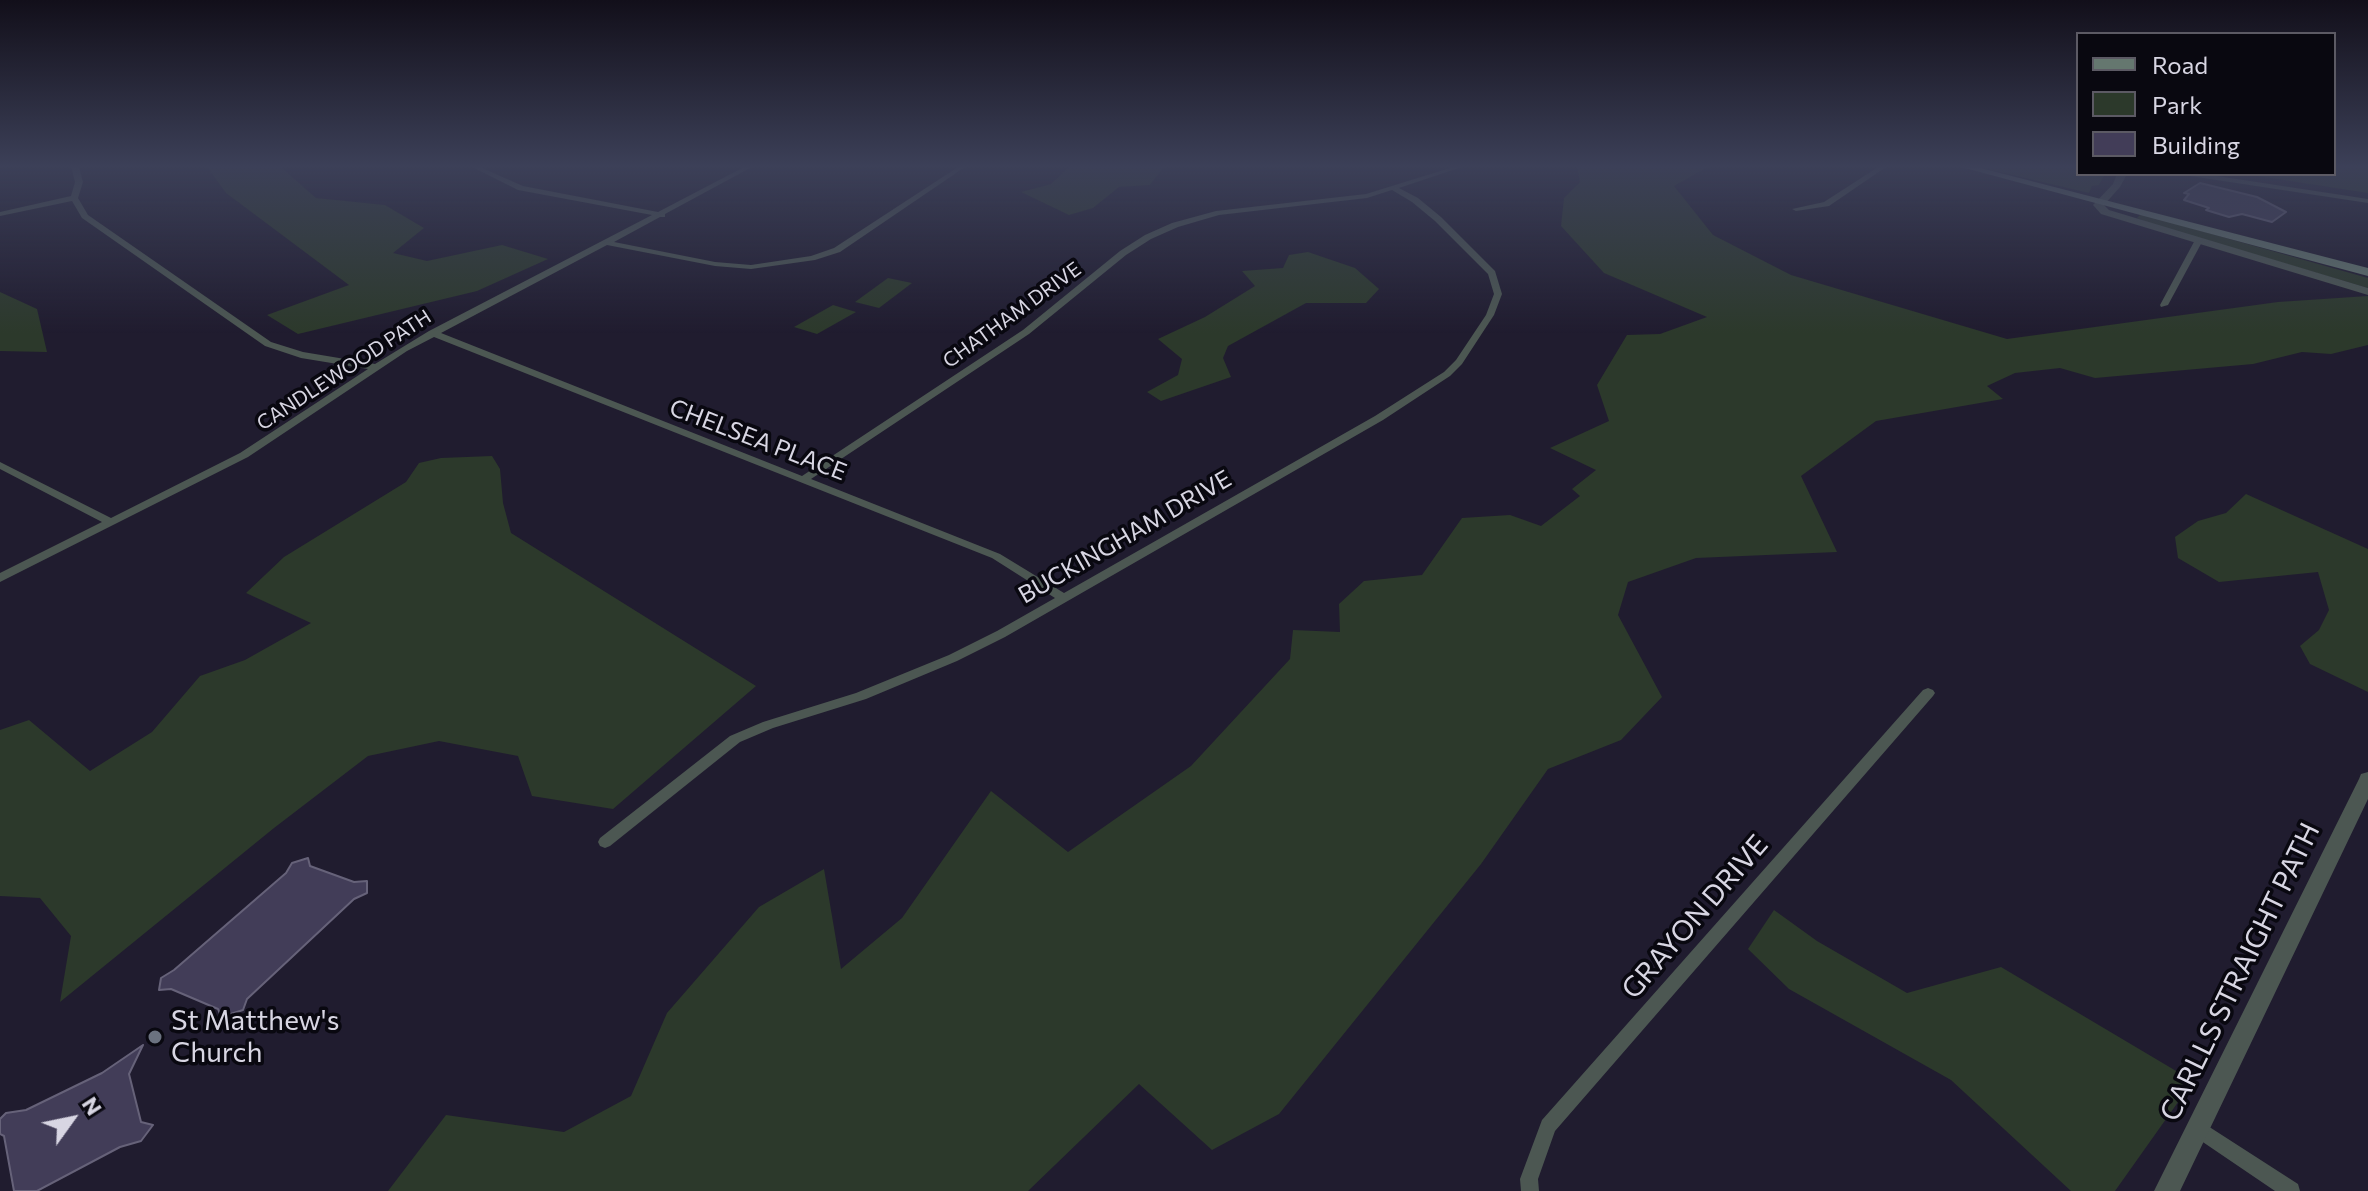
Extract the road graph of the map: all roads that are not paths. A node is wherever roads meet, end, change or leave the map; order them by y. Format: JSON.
{"nodes":[{"id":1,"x":94,"y":223,"type":"edge"},
{"id":2,"x":648,"y":223,"type":"edge"},
{"id":3,"x":878,"y":223,"type":"edge"},
{"id":4,"x":1184,"y":223,"type":"edge"},
{"id":5,"x":1442,"y":223,"type":"edge"},
{"id":6,"x":2132,"y":223,"type":"edge"},
{"id":7,"x":2180,"y":223,"type":"edge"},
{"id":8,"x":2198,"y":242,"type":"junction"},
{"id":9,"x":609,"y":243,"type":"junction"},
{"id":10,"x":2368,"y":272,"type":"edge"},
{"id":11,"x":2368,"y":292,"type":"edge"},
{"id":12,"x":2164,"y":305,"type":"dead end"},
{"id":13,"x":432,"y":333,"type":"junction"},
{"id":14,"x":376,"y":367,"type":"junction"},
{"id":15,"x":0,"y":465,"type":"edge"},
{"id":16,"x":804,"y":479,"type":"junction"},
{"id":17,"x":111,"y":522,"type":"junction"},
{"id":18,"x":0,"y":578,"type":"edge"},
{"id":19,"x":1063,"y":597,"type":"junction"},
{"id":20,"x":1928,"y":693,"type":"dead end"},
{"id":21,"x":2368,"y":779,"type":"edge"},
{"id":22,"x":605,"y":842,"type":"dead end"},
{"id":23,"x":2197,"y":1128,"type":"junction"},
{"id":24,"x":1530,"y":1191,"type":"edge"},
{"id":25,"x":2167,"y":1191,"type":"edge"},
{"id":26,"x":2291,"y":1191,"type":"edge"}],
"edges":[{"from":1,"to":14,"type":"street"},
{"from":2,"to":9,"type":"street","name":"CANDLEWOOD PATH"},
{"from":3,"to":9,"type":"street"},
{"from":4,"to":16,"type":"street","name":"CHATHAM DRIVE"},
{"from":5,"to":19,"type":"street","name":"BUCKINGHAM DRIVE"},
{"from":6,"to":8,"type":"street"},
{"from":7,"to":10,"type":"main road"},
{"from":8,"to":11,"type":"street"},
{"from":8,"to":12,"type":"street"},
{"from":9,"to":13,"type":"street","name":"CANDLEWOOD PATH"},
{"from":13,"to":14,"type":"street","name":"CANDLEWOOD PATH"},
{"from":13,"to":16,"type":"street","name":"CHELSEA PLACE"},
{"from":14,"to":17,"type":"street","name":"CANDLEWOOD PATH"},
{"from":15,"to":17,"type":"street"},
{"from":16,"to":19,"type":"street","name":"CHELSEA PLACE"},
{"from":17,"to":18,"type":"street","name":"CANDLEWOOD PATH"},
{"from":19,"to":22,"type":"street","name":"BUCKINGHAM DRIVE"},
{"from":20,"to":24,"type":"street","name":"GRAYON DRIVE"},
{"from":21,"to":23,"type":"street","name":"CARLLS STRAIGHT PATH"},
{"from":23,"to":25,"type":"street","name":"CARLLS STRAIGHT PATH"},
{"from":23,"to":26,"type":"street"}]}
